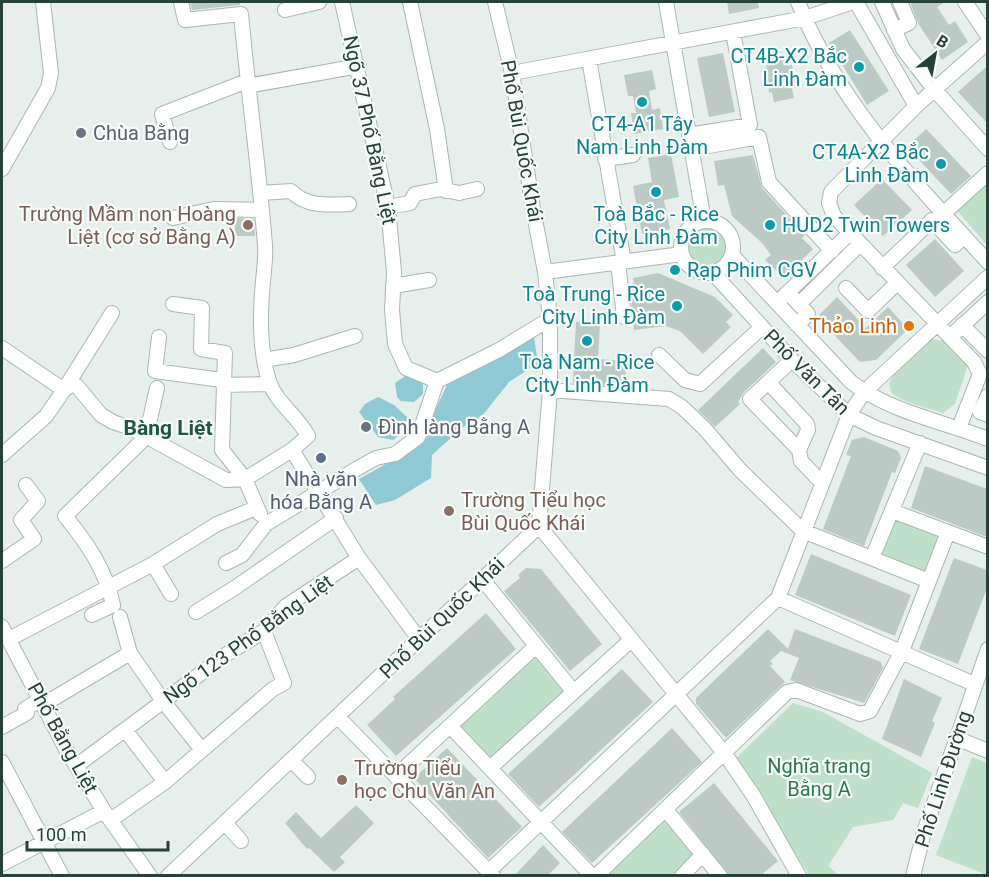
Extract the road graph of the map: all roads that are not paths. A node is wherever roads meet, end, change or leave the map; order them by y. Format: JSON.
{"nodes":[{"id":1,"x":43,"y":2,"type":"edge"},
{"id":2,"x":181,"y":2,"type":"edge"},
{"id":3,"x":319,"y":2,"type":"edge"},
{"id":4,"x":342,"y":2,"type":"edge"},
{"id":5,"x":410,"y":2,"type":"edge"},
{"id":6,"x":498,"y":2,"type":"edge"},
{"id":7,"x":666,"y":2,"type":"edge"},
{"id":8,"x":798,"y":2,"type":"edge"},
{"id":9,"x":854,"y":2,"type":"edge"},
{"id":10,"x":882,"y":2,"type":"edge"},
{"id":11,"x":900,"y":2,"type":"edge"},
{"id":12,"x":965,"y":2,"type":"edge"},
{"id":13,"x":285,"y":10,"type":"dead end"},
{"id":14,"x":805,"y":18,"type":"junction"},
{"id":15,"x":894,"y":30,"type":"junction"},
{"id":16,"x":733,"y":32,"type":"junction"},
{"id":17,"x":987,"y":36,"type":"edge"},
{"id":18,"x":987,"y":42,"type":"edge"},
{"id":19,"x":674,"y":43,"type":"junction"},
{"id":20,"x":903,"y":49,"type":"junction"},
{"id":21,"x":886,"y":57,"type":"junction"},
{"id":22,"x":589,"y":59,"type":"junction"},
{"id":23,"x":359,"y":66,"type":"junction"},
{"id":24,"x":512,"y":73,"type":"junction"},
{"id":25,"x":247,"y":84,"type":"junction"},
{"id":26,"x":934,"y":89,"type":"junction"},
{"id":27,"x":916,"y":106,"type":"junction"},
{"id":28,"x":881,"y":141,"type":"junction"},
{"id":29,"x":170,"y":142,"type":"dead end"},
{"id":30,"x":691,"y":142,"type":"junction"},
{"id":31,"x":987,"y":149,"type":"edge"},
{"id":32,"x":633,"y":155,"type":"dead end"},
{"id":33,"x":605,"y":159,"type":"junction"},
{"id":34,"x":2,"y":169,"type":"edge"},
{"id":35,"x":987,"y":173,"type":"edge"},
{"id":36,"x":477,"y":189,"type":"dead end"},
{"id":37,"x":446,"y":191,"type":"junction"},
{"id":38,"x":261,"y":193,"type":"junction"},
{"id":39,"x":349,"y":204,"type":"dead end"},
{"id":40,"x":388,"y":207,"type":"junction"},
{"id":41,"x":262,"y":210,"type":"junction"},
{"id":42,"x":943,"y":214,"type":"junction"},
{"id":43,"x":172,"y":218,"type":"dead end"},
{"id":44,"x":704,"y":221,"type":"junction"},
{"id":45,"x":850,"y":233,"type":"junction"},
{"id":46,"x":964,"y":237,"type":"junction"},
{"id":47,"x":860,"y":244,"type":"junction"},
{"id":48,"x":832,"y":250,"type":"junction"},
{"id":49,"x":681,"y":254,"type":"junction"},
{"id":50,"x":732,"y":255,"type":"junction"},
{"id":51,"x":621,"y":262,"type":"junction"},
{"id":52,"x":987,"y":262,"type":"edge"},
{"id":53,"x":882,"y":268,"type":"junction"},
{"id":54,"x":546,"y":272,"type":"junction"},
{"id":55,"x":713,"y":273,"type":"junction"},
{"id":56,"x":987,"y":277,"type":"edge"},
{"id":57,"x":429,"y":280,"type":"dead end"},
{"id":58,"x":897,"y":283,"type":"junction"},
{"id":59,"x":393,"y":286,"type":"junction"},
{"id":60,"x":846,"y":288,"type":"dead end"},
{"id":61,"x":987,"y":302,"type":"edge"},
{"id":62,"x":173,"y":304,"type":"dead end"},
{"id":63,"x":799,"y":304,"type":"junction"},
{"id":64,"x":112,"y":313,"type":"dead end"},
{"id":65,"x":624,"y":317,"type":"dead end"},
{"id":66,"x":550,"y":319,"type":"junction"},
{"id":67,"x":937,"y":324,"type":"junction"},
{"id":68,"x":797,"y":325,"type":"junction"},
{"id":69,"x":962,"y":325,"type":"junction"},
{"id":70,"x":762,"y":327,"type":"junction"},
{"id":71,"x":355,"y":336,"type":"dead end"},
{"id":72,"x":950,"y":337,"type":"junction"},
{"id":73,"x":163,"y":338,"type":"dead end"},
{"id":74,"x":2,"y":348,"type":"edge"},
{"id":75,"x":987,"y":351,"type":"edge"},
{"id":76,"x":659,"y":355,"type":"dead end"},
{"id":77,"x":264,"y":360,"type":"junction"},
{"id":78,"x":792,"y":360,"type":"junction"},
{"id":79,"x":437,"y":381,"type":"junction"},
{"id":80,"x":223,"y":382,"type":"junction"},
{"id":81,"x":768,"y":382,"type":"junction"},
{"id":82,"x":270,"y":384,"type":"junction"},
{"id":83,"x":157,"y":388,"type":"dead end"},
{"id":84,"x":64,"y":390,"type":"junction"},
{"id":85,"x":550,"y":390,"type":"junction"},
{"id":86,"x":864,"y":392,"type":"junction"},
{"id":87,"x":987,"y":396,"type":"edge"},
{"id":88,"x":849,"y":415,"type":"junction"},
{"id":89,"x":987,"y":415,"type":"edge"},
{"id":90,"x":52,"y":421,"type":"dead end"},
{"id":91,"x":959,"y":428,"type":"junction"},
{"id":92,"x":146,"y":437,"type":"junction"},
{"id":93,"x":987,"y":439,"type":"edge"},
{"id":94,"x":920,"y":443,"type":"junction"},
{"id":95,"x":292,"y":450,"type":"junction"},
{"id":96,"x":799,"y":450,"type":"junction"},
{"id":97,"x":2,"y":455,"type":"edge"},
{"id":98,"x":2,"y":463,"type":"edge"},
{"id":99,"x":987,"y":468,"type":"edge"},
{"id":100,"x":245,"y":479,"type":"junction"},
{"id":101,"x":822,"y":483,"type":"junction"},
{"id":102,"x":26,"y":485,"type":"dead end"},
{"id":103,"x":320,"y":493,"type":"junction"},
{"id":104,"x":256,"y":508,"type":"junction"},
{"id":105,"x":892,"y":511,"type":"junction"},
{"id":106,"x":336,"y":518,"type":"junction"},
{"id":107,"x":266,"y":524,"type":"junction"},
{"id":108,"x":539,"y":526,"type":"junction"},
{"id":109,"x":803,"y":531,"type":"junction"},
{"id":110,"x":948,"y":532,"type":"junction"},
{"id":111,"x":987,"y":547,"type":"edge"},
{"id":112,"x":359,"y":558,"type":"junction"},
{"id":113,"x":872,"y":558,"type":"junction"},
{"id":114,"x":2,"y":561,"type":"edge"},
{"id":115,"x":226,"y":563,"type":"dead end"},
{"id":116,"x":153,"y":564,"type":"junction"},
{"id":117,"x":483,"y":580,"type":"junction"},
{"id":118,"x":929,"y":581,"type":"junction"},
{"id":119,"x":109,"y":586,"type":"junction"},
{"id":120,"x":171,"y":594,"type":"dead end"},
{"id":121,"x":778,"y":598,"type":"junction"},
{"id":122,"x":196,"y":612,"type":"dead end"},
{"id":123,"x":92,"y":615,"type":"dead end"},
{"id":124,"x":120,"y":617,"type":"dead end"},
{"id":125,"x":264,"y":631,"type":"junction"},
{"id":126,"x":5,"y":633,"type":"edge"},
{"id":127,"x":419,"y":639,"type":"junction"},
{"id":128,"x":631,"y":640,"type":"junction"},
{"id":129,"x":536,"y":646,"type":"junction"},
{"id":130,"x":987,"y":649,"type":"edge"},
{"id":131,"x":902,"y":651,"type":"junction"},
{"id":132,"x":130,"y":653,"type":"junction"},
{"id":133,"x":974,"y":684,"type":"junction"},
{"id":134,"x":573,"y":691,"type":"junction"},
{"id":135,"x":676,"y":695,"type":"junction"},
{"id":136,"x":44,"y":699,"type":"junction"},
{"id":137,"x":163,"y":701,"type":"junction"},
{"id":138,"x":338,"y":717,"type":"junction"},
{"id":139,"x":450,"y":726,"type":"junction"},
{"id":140,"x":2,"y":727,"type":"edge"},
{"id":141,"x":126,"y":730,"type":"junction"},
{"id":142,"x":956,"y":738,"type":"junction"},
{"id":143,"x":202,"y":750,"type":"junction"},
{"id":144,"x":987,"y":750,"type":"edge"},
{"id":145,"x":725,"y":754,"type":"junction"},
{"id":146,"x":291,"y":760,"type":"junction"},
{"id":147,"x":2,"y":762,"type":"edge"},
{"id":148,"x":76,"y":766,"type":"junction"},
{"id":149,"x":490,"y":768,"type":"junction"},
{"id":150,"x":397,"y":776,"type":"junction"},
{"id":151,"x":308,"y":777,"type":"dead end"},
{"id":152,"x":165,"y":782,"type":"junction"},
{"id":153,"x":666,"y":810,"type":"junction"},
{"id":154,"x":108,"y":815,"type":"junction"},
{"id":155,"x":541,"y":822,"type":"junction"},
{"id":156,"x":225,"y":823,"type":"junction"},
{"id":157,"x":241,"y":841,"type":"dead end"},
{"id":158,"x":44,"y":843,"type":"junction"},
{"id":159,"x":703,"y":855,"type":"junction"},
{"id":160,"x":4,"y":866,"type":"edge"},
{"id":161,"x":491,"y":873,"type":"edge"},
{"id":162,"x":62,"y":876,"type":"edge"},
{"id":163,"x":150,"y":876,"type":"edge"},
{"id":164,"x":168,"y":876,"type":"edge"},
{"id":165,"x":594,"y":876,"type":"edge"},
{"id":166,"x":681,"y":876,"type":"edge"},
{"id":167,"x":720,"y":876,"type":"edge"},
{"id":168,"x":799,"y":876,"type":"edge"},
{"id":169,"x":913,"y":876,"type":"edge"}],
"edges":[{"from":1,"to":34,"type":"street"},
{"from":2,"to":25,"type":"street"},
{"from":3,"to":13,"type":"street"},
{"from":4,"to":23,"type":"street","name":"Ngõ 37 Phố Bằng Liệt"},
{"from":5,"to":37,"type":"street"},
{"from":6,"to":24,"type":"street","name":"Phố Bùi Quốc Khái"},
{"from":7,"to":19,"type":"street"},
{"from":8,"to":14,"type":"street"},
{"from":9,"to":14,"type":"street"},
{"from":9,"to":21,"type":"street"},
{"from":10,"to":15,"type":"street"},
{"from":11,"to":15,"type":"street"},
{"from":12,"to":17,"type":"street"},
{"from":14,"to":16,"type":"street"},
{"from":14,"to":28,"type":"street"},
{"from":15,"to":20,"type":"street"},
{"from":16,"to":19,"type":"street"},
{"from":16,"to":30,"type":"street"},
{"from":18,"to":26,"type":"street"},
{"from":19,"to":22,"type":"street"},
{"from":19,"to":30,"type":"street"},
{"from":20,"to":21,"type":"street"},
{"from":20,"to":26,"type":"street"},
{"from":21,"to":27,"type":"street"},
{"from":22,"to":24,"type":"street"},
{"from":22,"to":33,"type":"street"},
{"from":23,"to":25,"type":"street"},
{"from":23,"to":40,"type":"street","name":"Ngõ 37 Phố Bằng Liệt"},
{"from":24,"to":54,"type":"street","name":"Phố Bùi Quốc Khái"},
{"from":25,"to":29,"type":"street"},
{"from":25,"to":38,"type":"street"},
{"from":26,"to":27,"type":"street"},
{"from":26,"to":31,"type":"street"},
{"from":27,"to":28,"type":"street"},
{"from":28,"to":42,"type":"street"},
{"from":28,"to":45,"type":"street"},
{"from":30,"to":44,"type":"street"},
{"from":30,"to":48,"type":"street"},
{"from":32,"to":33,"type":"street"},
{"from":33,"to":51,"type":"street"},
{"from":35,"to":42,"type":"street"},
{"from":36,"to":37,"type":"street"},
{"from":37,"to":40,"type":"street"},
{"from":38,"to":39,"type":"street"},
{"from":38,"to":41,"type":"street"},
{"from":40,"to":59,"type":"street","name":"Ngõ 37 Phố Bằng Liệt"},
{"from":41,"to":43,"type":"street"},
{"from":41,"to":77,"type":"street"},
{"from":42,"to":46,"type":"street"},
{"from":44,"to":49,"type":"street"},
{"from":44,"to":50,"type":"street","name":"Phố Văn Tân"},
{"from":45,"to":47,"type":"street"},
{"from":45,"to":48,"type":"street"},
{"from":46,"to":52,"type":"street"},
{"from":46,"to":53,"type":"street"},
{"from":47,"to":53,"type":"street"},
{"from":47,"to":63,"type":"street"},
{"from":48,"to":63,"type":"street"},
{"from":49,"to":51,"type":"street"},
{"from":49,"to":55,"type":"street","name":"Phố Văn Tân"},
{"from":50,"to":55,"type":"street"},
{"from":50,"to":68,"type":"street","name":"Phố Văn Tân"},
{"from":51,"to":54,"type":"street"},
{"from":51,"to":65,"type":"street"},
{"from":53,"to":58,"type":"street"},
{"from":54,"to":66,"type":"street","name":"Phố Bùi Quốc Khái"},
{"from":55,"to":70,"type":"street","name":"Phố Văn Tân"},
{"from":56,"to":67,"type":"street"},
{"from":57,"to":59,"type":"street"},
{"from":58,"to":60,"type":"street"},
{"from":58,"to":67,"type":"street"},
{"from":59,"to":79,"type":"street","name":"Ngõ 37 Phố Bằng Liệt"},
{"from":61,"to":69,"type":"street"},
{"from":62,"to":80,"type":"street"},
{"from":63,"to":68,"type":"street"},
{"from":64,"to":84,"type":"street"},
{"from":66,"to":79,"type":"street"},
{"from":66,"to":85,"type":"street","name":"Phố Bùi Quốc Khái"},
{"from":67,"to":72,"type":"street"},
{"from":67,"to":86,"type":"street"},
{"from":68,"to":86,"type":"street","name":"Phố Văn Tân"},
{"from":69,"to":72,"type":"street"},
{"from":69,"to":75,"type":"street"},
{"from":70,"to":76,"type":"street"},
{"from":70,"to":78,"type":"street","name":"Phố Văn Tân"},
{"from":71,"to":77,"type":"street"},
{"from":72,"to":91,"type":"street"},
{"from":73,"to":80,"type":"street"},
{"from":74,"to":84,"type":"street"},
{"from":77,"to":82,"type":"street"},
{"from":78,"to":81,"type":"street"},
{"from":78,"to":88,"type":"street","name":"Phố Văn Tân"},
{"from":79,"to":103,"type":"street"},
{"from":80,"to":82,"type":"street"},
{"from":80,"to":100,"type":"street"},
{"from":81,"to":96,"type":"street"},
{"from":81,"to":96,"type":"street"},
{"from":82,"to":95,"type":"street"},
{"from":83,"to":92,"type":"street"},
{"from":84,"to":92,"type":"street"},
{"from":84,"to":97,"type":"street"},
{"from":85,"to":108,"type":"street","name":"Phố Bùi Quốc Khái"},
{"from":85,"to":109,"type":"street"},
{"from":86,"to":88,"type":"street"},
{"from":86,"to":91,"type":"street","name":"Phố Văn Tân"},
{"from":87,"to":89,"type":"street"},
{"from":88,"to":94,"type":"street","name":"Phố Văn Tân"},
{"from":88,"to":101,"type":"street"},
{"from":90,"to":98,"type":"street"},
{"from":91,"to":93,"type":"street","name":"Phố Văn Tân"},
{"from":92,"to":100,"type":"street"},
{"from":92,"to":119,"type":"street"},
{"from":94,"to":99,"type":"street","name":"Phố Văn Tân"},
{"from":94,"to":105,"type":"street"},
{"from":95,"to":100,"type":"street"},
{"from":95,"to":103,"type":"street"},
{"from":96,"to":101,"type":"street"},
{"from":100,"to":104,"type":"street"},
{"from":101,"to":109,"type":"street"},
{"from":102,"to":114,"type":"street"},
{"from":103,"to":106,"type":"street"},
{"from":103,"to":107,"type":"street"},
{"from":104,"to":107,"type":"street"},
{"from":104,"to":116,"type":"street"},
{"from":105,"to":110,"type":"street"},
{"from":105,"to":113,"type":"street"},
{"from":106,"to":112,"type":"street"},
{"from":106,"to":122,"type":"street"},
{"from":107,"to":115,"type":"street"},
{"from":108,"to":117,"type":"street","name":"Phố Bùi Quốc Khái"},
{"from":108,"to":128,"type":"street"},
{"from":109,"to":113,"type":"street"},
{"from":109,"to":121,"type":"street"},
{"from":110,"to":111,"type":"street"},
{"from":110,"to":118,"type":"street"},
{"from":112,"to":125,"type":"street","name":"Ngõ 123 Phố Bằng Liệt"},
{"from":112,"to":127,"type":"street"},
{"from":113,"to":118,"type":"street"},
{"from":116,"to":119,"type":"street"},
{"from":116,"to":120,"type":"street"},
{"from":117,"to":127,"type":"street","name":"Phố Bùi Quốc Khái"},
{"from":117,"to":129,"type":"street"},
{"from":118,"to":131,"type":"street"},
{"from":119,"to":123,"type":"street"},
{"from":119,"to":126,"type":"street"},
{"from":121,"to":131,"type":"street"},
{"from":121,"to":135,"type":"street"},
{"from":124,"to":132,"type":"street"},
{"from":125,"to":137,"type":"street","name":"Ngõ 123 Phố Bằng Liệt"},
{"from":125,"to":143,"type":"street"},
{"from":126,"to":136,"type":"street","name":"Phố Bằng Liệt"},
{"from":127,"to":138,"type":"street","name":"Phố Bùi Quốc Khái"},
{"from":128,"to":134,"type":"street"},
{"from":128,"to":135,"type":"street"},
{"from":129,"to":134,"type":"street"},
{"from":129,"to":139,"type":"street"},
{"from":130,"to":133,"type":"street","name":"Phố Linh Đường"},
{"from":131,"to":133,"type":"street"},
{"from":131,"to":145,"type":"street"},
{"from":132,"to":136,"type":"street"},
{"from":132,"to":137,"type":"street"},
{"from":133,"to":142,"type":"street","name":"Phố Linh Đường"},
{"from":134,"to":149,"type":"street"},
{"from":135,"to":145,"type":"street"},
{"from":135,"to":155,"type":"street"},
{"from":136,"to":140,"type":"street"},
{"from":136,"to":148,"type":"street","name":"Phố Bằng Liệt"},
{"from":137,"to":141,"type":"street","name":"Ngõ 123 Phố Bằng Liệt"},
{"from":137,"to":143,"type":"street"},
{"from":138,"to":146,"type":"street","name":"Phố Bùi Quốc Khái"},
{"from":138,"to":150,"type":"street"},
{"from":139,"to":149,"type":"street"},
{"from":139,"to":150,"type":"street"},
{"from":141,"to":148,"type":"street","name":"Ngõ 123 Phố Bằng Liệt"},
{"from":141,"to":152,"type":"street"},
{"from":142,"to":144,"type":"street"},
{"from":142,"to":169,"type":"street","name":"Phố Linh Đường"},
{"from":143,"to":152,"type":"street"},
{"from":145,"to":153,"type":"street"},
{"from":145,"to":168,"type":"street"},
{"from":146,"to":151,"type":"street"},
{"from":146,"to":156,"type":"street","name":"Phố Bùi Quốc Khái"},
{"from":147,"to":158,"type":"street"},
{"from":148,"to":154,"type":"street","name":"Phố Bằng Liệt"},
{"from":149,"to":155,"type":"street"},
{"from":150,"to":161,"type":"street"},
{"from":152,"to":154,"type":"street"},
{"from":153,"to":159,"type":"street"},
{"from":153,"to":165,"type":"street"},
{"from":154,"to":158,"type":"street"},
{"from":154,"to":163,"type":"street","name":"Phố Bằng Liệt"},
{"from":155,"to":161,"type":"street"},
{"from":155,"to":165,"type":"street"},
{"from":156,"to":157,"type":"street"},
{"from":156,"to":164,"type":"street","name":"Phố Bùi Quốc Khái"},
{"from":158,"to":160,"type":"street"},
{"from":158,"to":162,"type":"street"},
{"from":159,"to":166,"type":"street"},
{"from":159,"to":167,"type":"street"}]}
